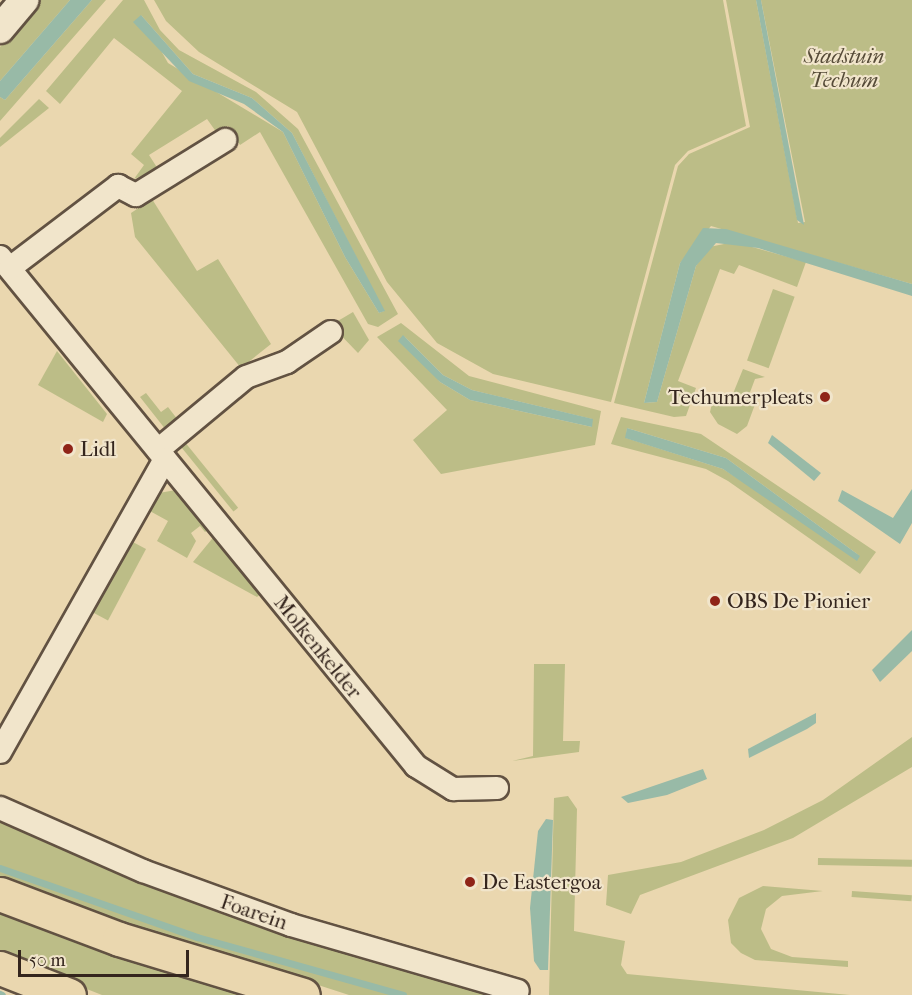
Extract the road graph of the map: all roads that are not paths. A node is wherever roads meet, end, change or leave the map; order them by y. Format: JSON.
{"nodes":[{"id":1,"x":24,"y":0,"type":"edge"},
{"id":2,"x":0,"y":29,"type":"edge"},
{"id":3,"x":225,"y":140,"type":"dead end"},
{"id":4,"x":5,"y":263,"type":"edge"},
{"id":5,"x":331,"y":332,"type":"dead end"},
{"id":6,"x":161,"y":454,"type":"junction"},
{"id":7,"x":0,"y":752,"type":"edge"},
{"id":8,"x":497,"y":788,"type":"dead end"},
{"id":9,"x":0,"y":808,"type":"edge"},
{"id":10,"x":0,"y":894,"type":"edge"},
{"id":11,"x":0,"y":968,"type":"edge"},
{"id":12,"x":518,"y":991,"type":"dead end"},
{"id":13,"x":69,"y":995,"type":"edge"},
{"id":14,"x":303,"y":995,"type":"edge"}],
"edges":[{"from":1,"to":2,"type":"street"},
{"from":3,"to":4,"type":"street"},
{"from":4,"to":6,"type":"street","name":"Molkenkelder"},
{"from":5,"to":6,"type":"street"},
{"from":6,"to":7,"type":"street"},
{"from":6,"to":8,"type":"street","name":"Molkenkelder"},
{"from":9,"to":12,"type":"street","name":"Foarein"},
{"from":10,"to":14,"type":"main road"},
{"from":11,"to":13,"type":"main road"}]}
